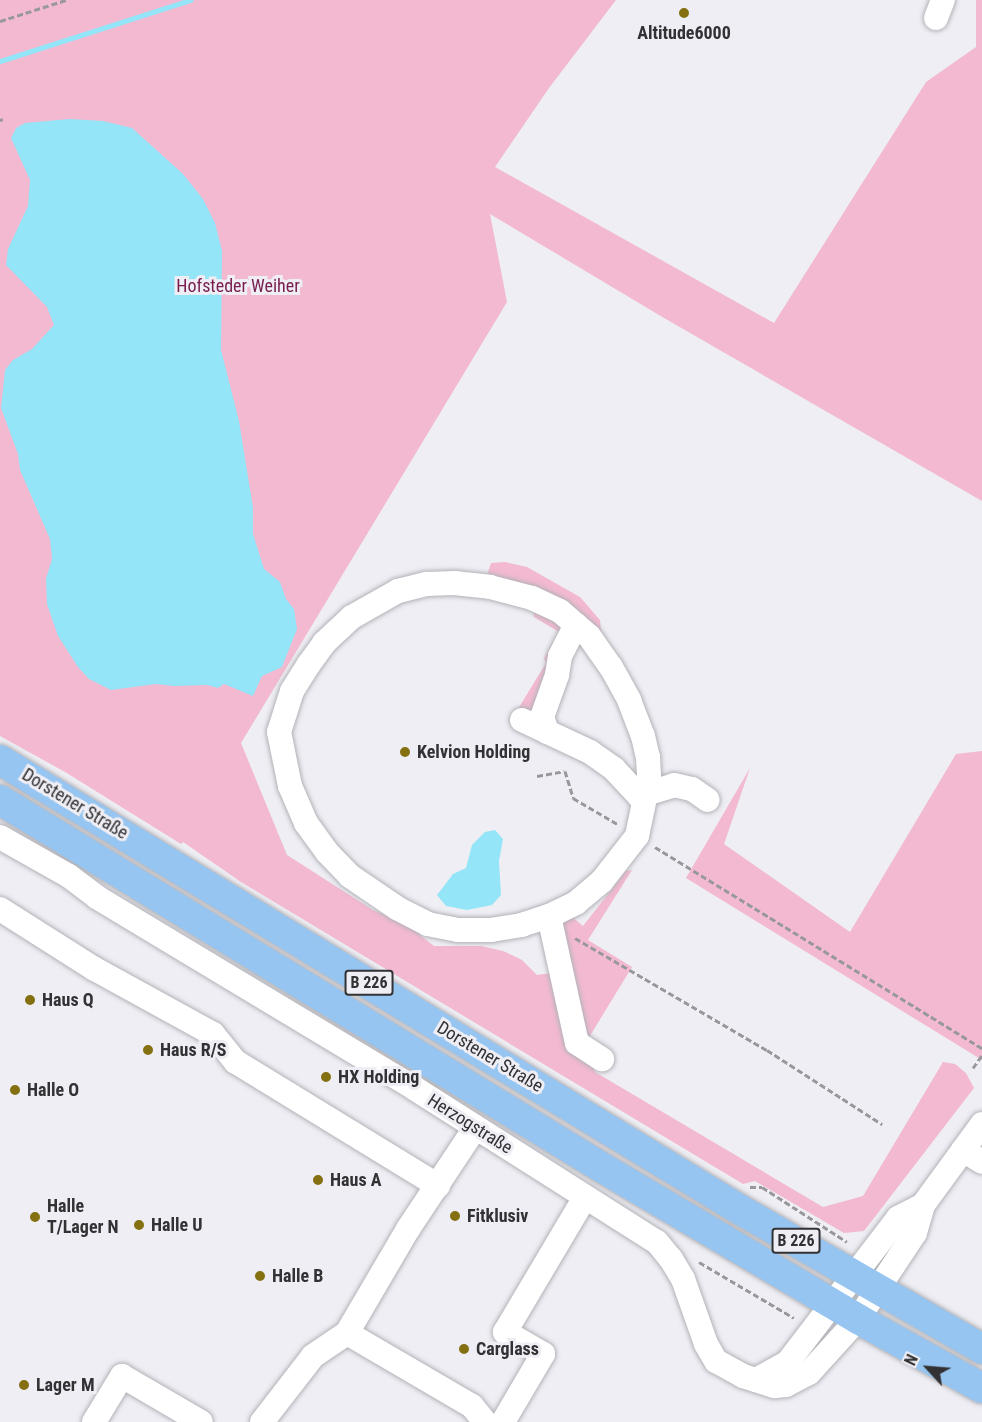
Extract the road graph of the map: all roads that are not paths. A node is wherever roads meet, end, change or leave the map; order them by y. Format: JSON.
{"nodes":[{"id":1,"x":576,"y":625,"type":"junction"},
{"id":2,"x":522,"y":720,"type":"dead end"},
{"id":3,"x":547,"y":732,"type":"junction"},
{"id":4,"x":0,"y":760,"type":"edge"},
{"id":5,"x":647,"y":794,"type":"junction"},
{"id":6,"x":0,"y":800,"type":"edge"},
{"id":7,"x":708,"y":800,"type":"dead end"},
{"id":8,"x":0,"y":837,"type":"edge"},
{"id":9,"x":0,"y":909,"type":"edge"},
{"id":10,"x":551,"y":920,"type":"junction"},
{"id":11,"x":602,"y":1059,"type":"dead end"},
{"id":12,"x":982,"y":1124,"type":"edge"},
{"id":13,"x":475,"y":1128,"type":"junction"},
{"id":14,"x":973,"y":1156,"type":"edge"},
{"id":15,"x":438,"y":1186,"type":"junction"},
{"id":16,"x":585,"y":1197,"type":"junction"},
{"id":17,"x":866,"y":1282,"type":"junction"},
{"id":18,"x":845,"y":1311,"type":"junction"},
{"id":19,"x":347,"y":1333,"type":"junction"},
{"id":20,"x":982,"y":1349,"type":"edge"},
{"id":21,"x":982,"y":1388,"type":"edge"},
{"id":22,"x":94,"y":1422,"type":"edge"},
{"id":23,"x":201,"y":1422,"type":"edge"},
{"id":24,"x":262,"y":1422,"type":"edge"},
{"id":25,"x":485,"y":1422,"type":"edge"},
{"id":26,"x":503,"y":1422,"type":"edge"}],
"edges":[{"from":1,"to":3,"type":"street"},
{"from":1,"to":5,"type":"street"},
{"from":1,"to":10,"type":"street"},
{"from":2,"to":3,"type":"street"},
{"from":3,"to":5,"type":"street"},
{"from":4,"to":17,"type":"main road","name":"Dorstener Straße","number":"B 226"},
{"from":5,"to":7,"type":"street"},
{"from":5,"to":10,"type":"street"},
{"from":6,"to":18,"type":"main road","name":"Dorstener Straße","number":"B 226"},
{"from":8,"to":13,"type":"street","name":"Herzogstraße"},
{"from":9,"to":15,"type":"street"},
{"from":10,"to":11,"type":"street"},
{"from":12,"to":14,"type":"street","name":"Herzogstraße"},
{"from":13,"to":15,"type":"street"},
{"from":13,"to":16,"type":"street","name":"Herzogstraße"},
{"from":14,"to":17,"type":"street","name":"Herzogstraße"},
{"from":15,"to":19,"type":"street"},
{"from":16,"to":18,"type":"street","name":"Herzogstraße"},
{"from":16,"to":26,"type":"street"},
{"from":17,"to":18,"type":"street","name":"Herzogstraße"},
{"from":17,"to":20,"type":"main road","name":"Dorstener Straße","number":"B 226"},
{"from":18,"to":21,"type":"main road","name":"Dorstener Straße","number":"B 226"},
{"from":19,"to":24,"type":"street"},
{"from":19,"to":25,"type":"street"},
{"from":22,"to":23,"type":"street"}]}
